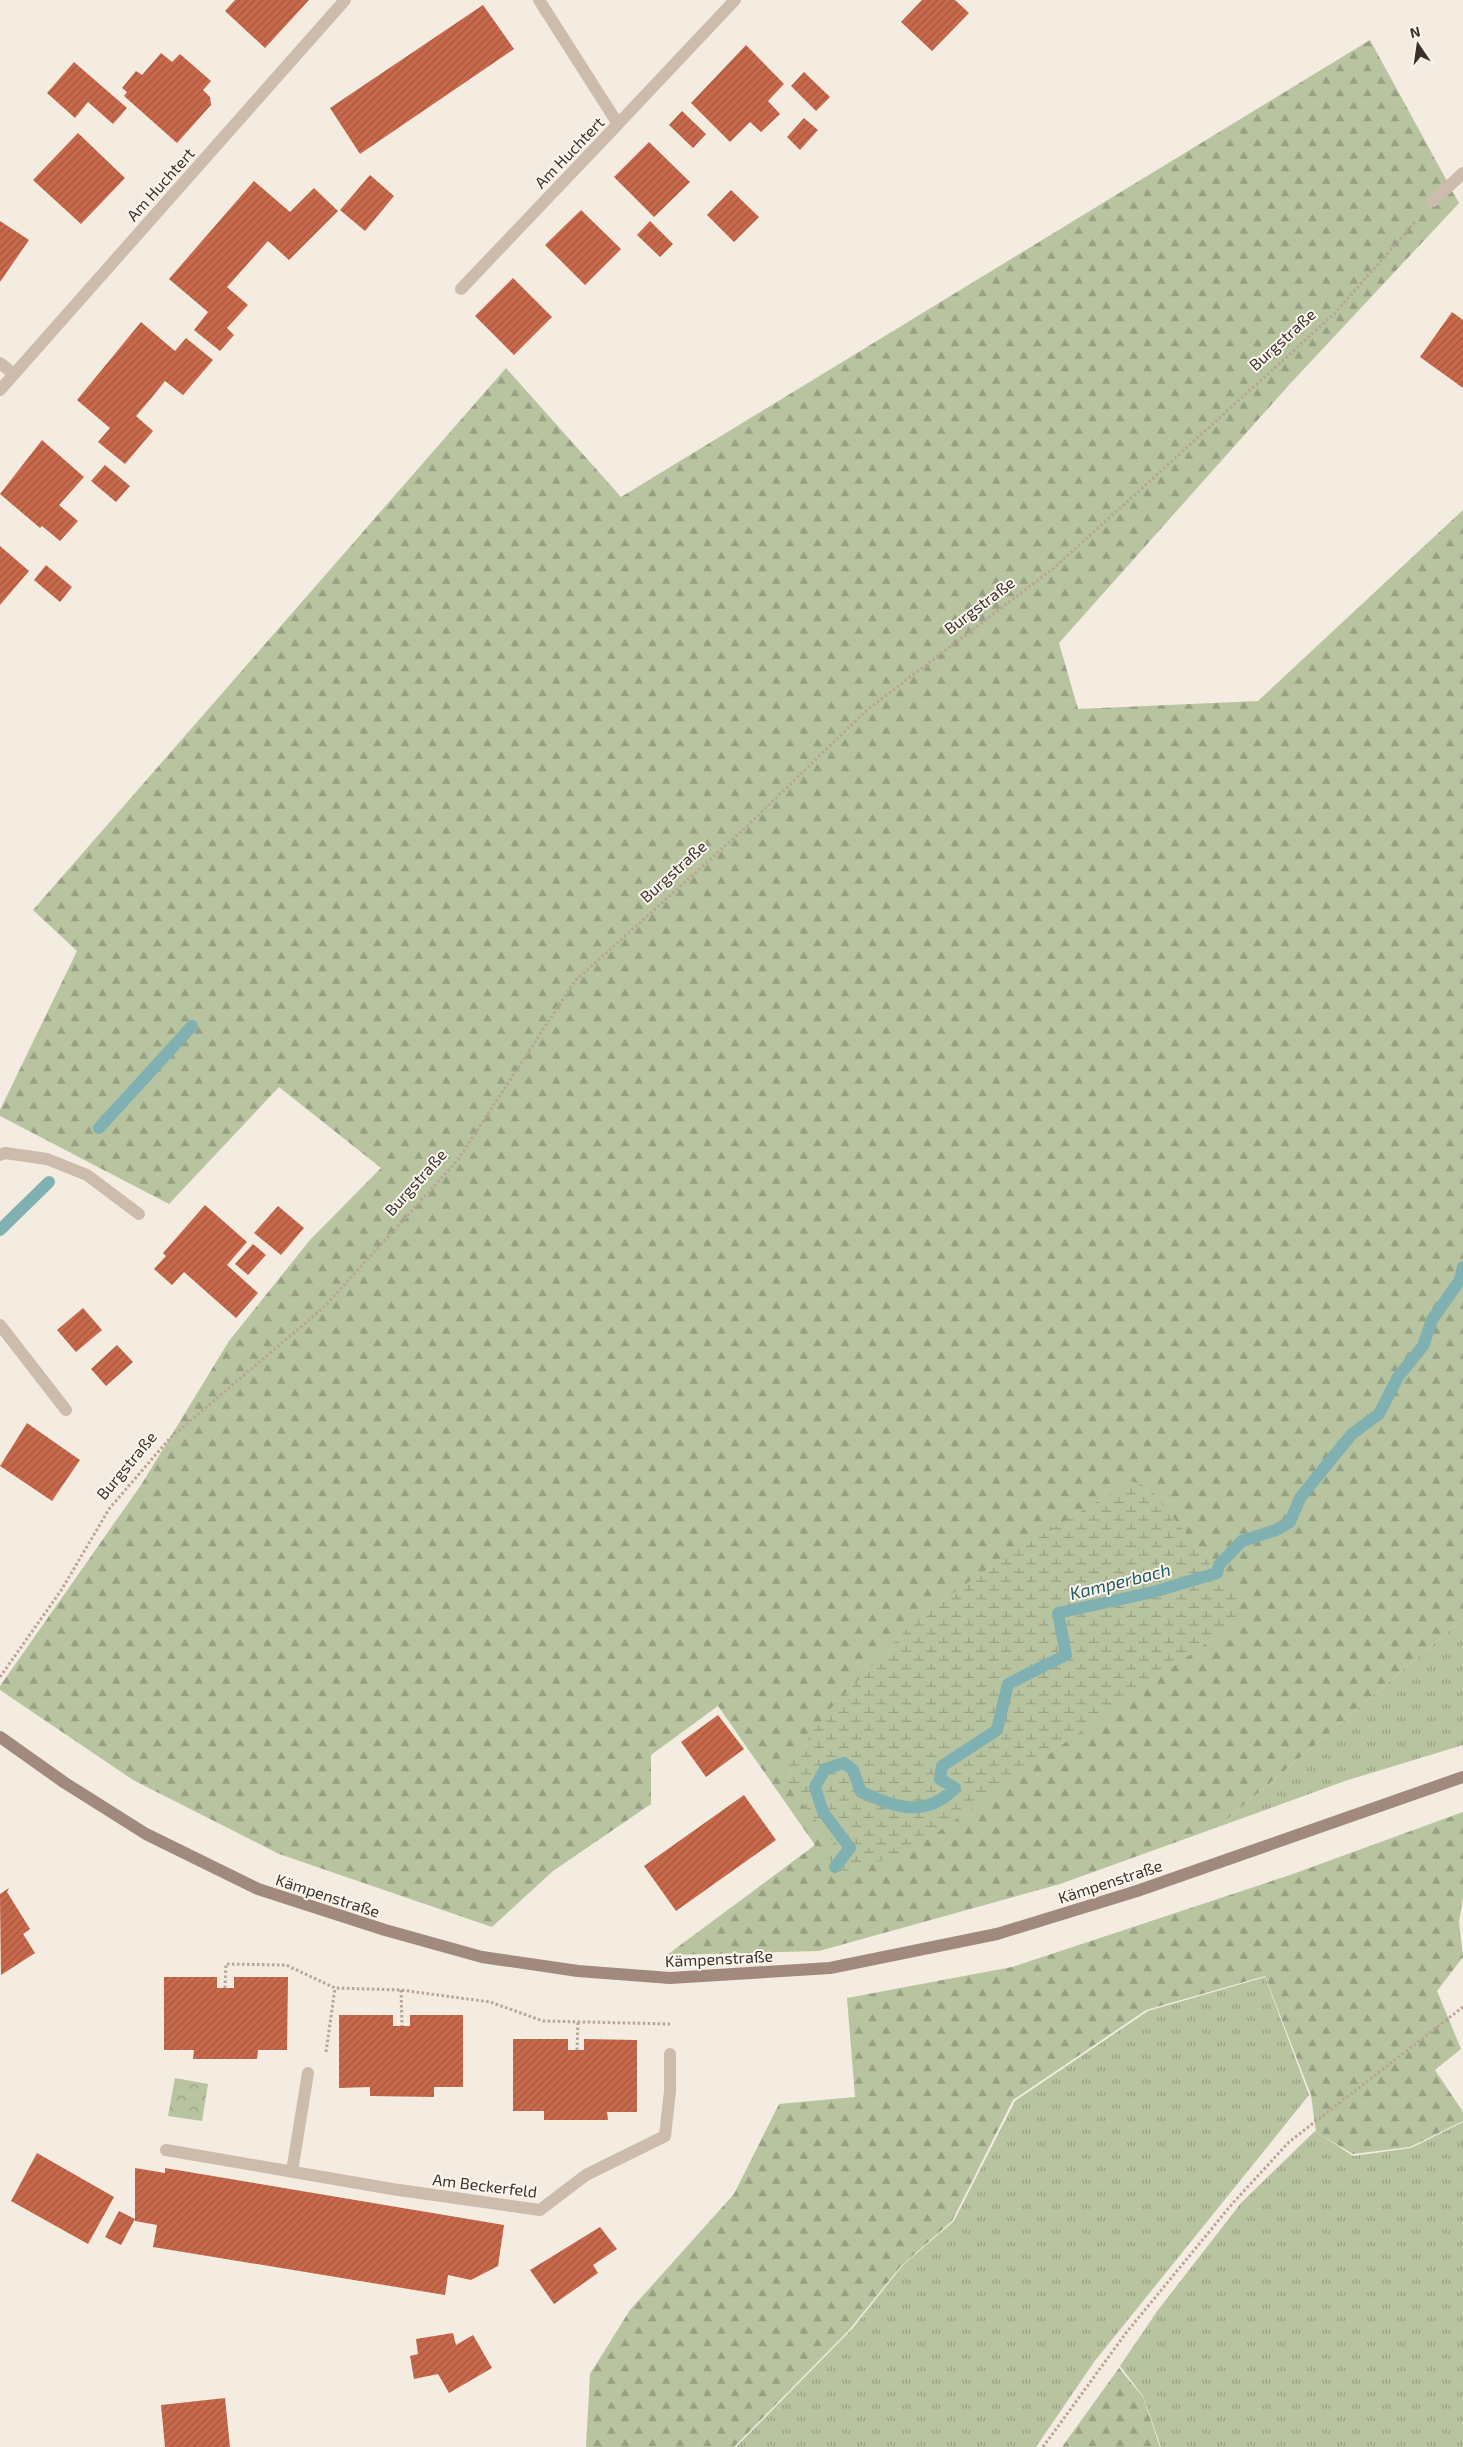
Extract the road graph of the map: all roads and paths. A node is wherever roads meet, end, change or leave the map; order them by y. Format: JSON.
{"nodes":[{"id":1,"x":345,"y":0,"type":"edge"},
{"id":2,"x":539,"y":0,"type":"edge"},
{"id":3,"x":735,"y":0,"type":"edge"},
{"id":4,"x":618,"y":124,"type":"junction"},
{"id":5,"x":1463,"y":174,"type":"edge"},
{"id":6,"x":1433,"y":201,"type":"joint"},
{"id":7,"x":461,"y":289,"type":"dead end"},
{"id":8,"x":0,"y":363,"type":"edge"},
{"id":9,"x":14,"y":374,"type":"junction"},
{"id":10,"x":0,"y":390,"type":"edge"},
{"id":11,"x":0,"y":1155,"type":"edge"},
{"id":12,"x":139,"y":1214,"type":"dead end"},
{"id":13,"x":0,"y":1325,"type":"edge"},
{"id":14,"x":66,"y":1410,"type":"dead end"},
{"id":15,"x":0,"y":1678,"type":"edge"},
{"id":16,"x":0,"y":1737,"type":"edge"},
{"id":17,"x":1463,"y":1777,"type":"edge"},
{"id":18,"x":225,"y":1988,"type":"dead end"},
{"id":19,"x":335,"y":1988,"type":"junction"},
{"id":20,"x":401,"y":1990,"type":"junction"},
{"id":21,"x":1463,"y":2007,"type":"edge"},
{"id":22,"x":578,"y":2022,"type":"junction"},
{"id":23,"x":670,"y":2024,"type":"dead end"},
{"id":24,"x":402,"y":2026,"type":"dead end"},
{"id":25,"x":576,"y":2050,"type":"dead end"},
{"id":26,"x":670,"y":2054,"type":"dead end"},
{"id":27,"x":308,"y":2073,"type":"joint"},
{"id":28,"x":166,"y":2150,"type":"dead end"},
{"id":29,"x":292,"y":2172,"type":"junction"},
{"id":30,"x":1043,"y":2447,"type":"edge"}],
"edges":[{"from":1,"to":9,"type":"street","name":"Am Huchtert"},
{"from":2,"to":4,"type":"street","name":"Am Huchtert"},
{"from":3,"to":4,"type":"street","name":"Am Huchtert"},
{"from":4,"to":7,"type":"street","name":"Am Huchtert"},
{"from":5,"to":6,"type":"street"},
{"from":6,"to":15,"type":"path","name":"Burgstraße"},
{"from":8,"to":9,"type":"street"},
{"from":9,"to":10,"type":"street","name":"Am Huchtert"},
{"from":11,"to":12,"type":"street"},
{"from":13,"to":14,"type":"street"},
{"from":16,"to":17,"type":"street","name":"Kämpenstraße"},
{"from":18,"to":19,"type":"path"},
{"from":19,"to":20,"type":"path"},
{"from":19,"to":27,"type":"path"},
{"from":20,"to":22,"type":"path"},
{"from":20,"to":24,"type":"path"},
{"from":21,"to":30,"type":"path"},
{"from":22,"to":23,"type":"path"},
{"from":22,"to":25,"type":"path"},
{"from":26,"to":29,"type":"street","name":"Am Beckerfeld"},
{"from":27,"to":29,"type":"street"},
{"from":28,"to":29,"type":"street","name":"Am Beckerfeld"}]}
